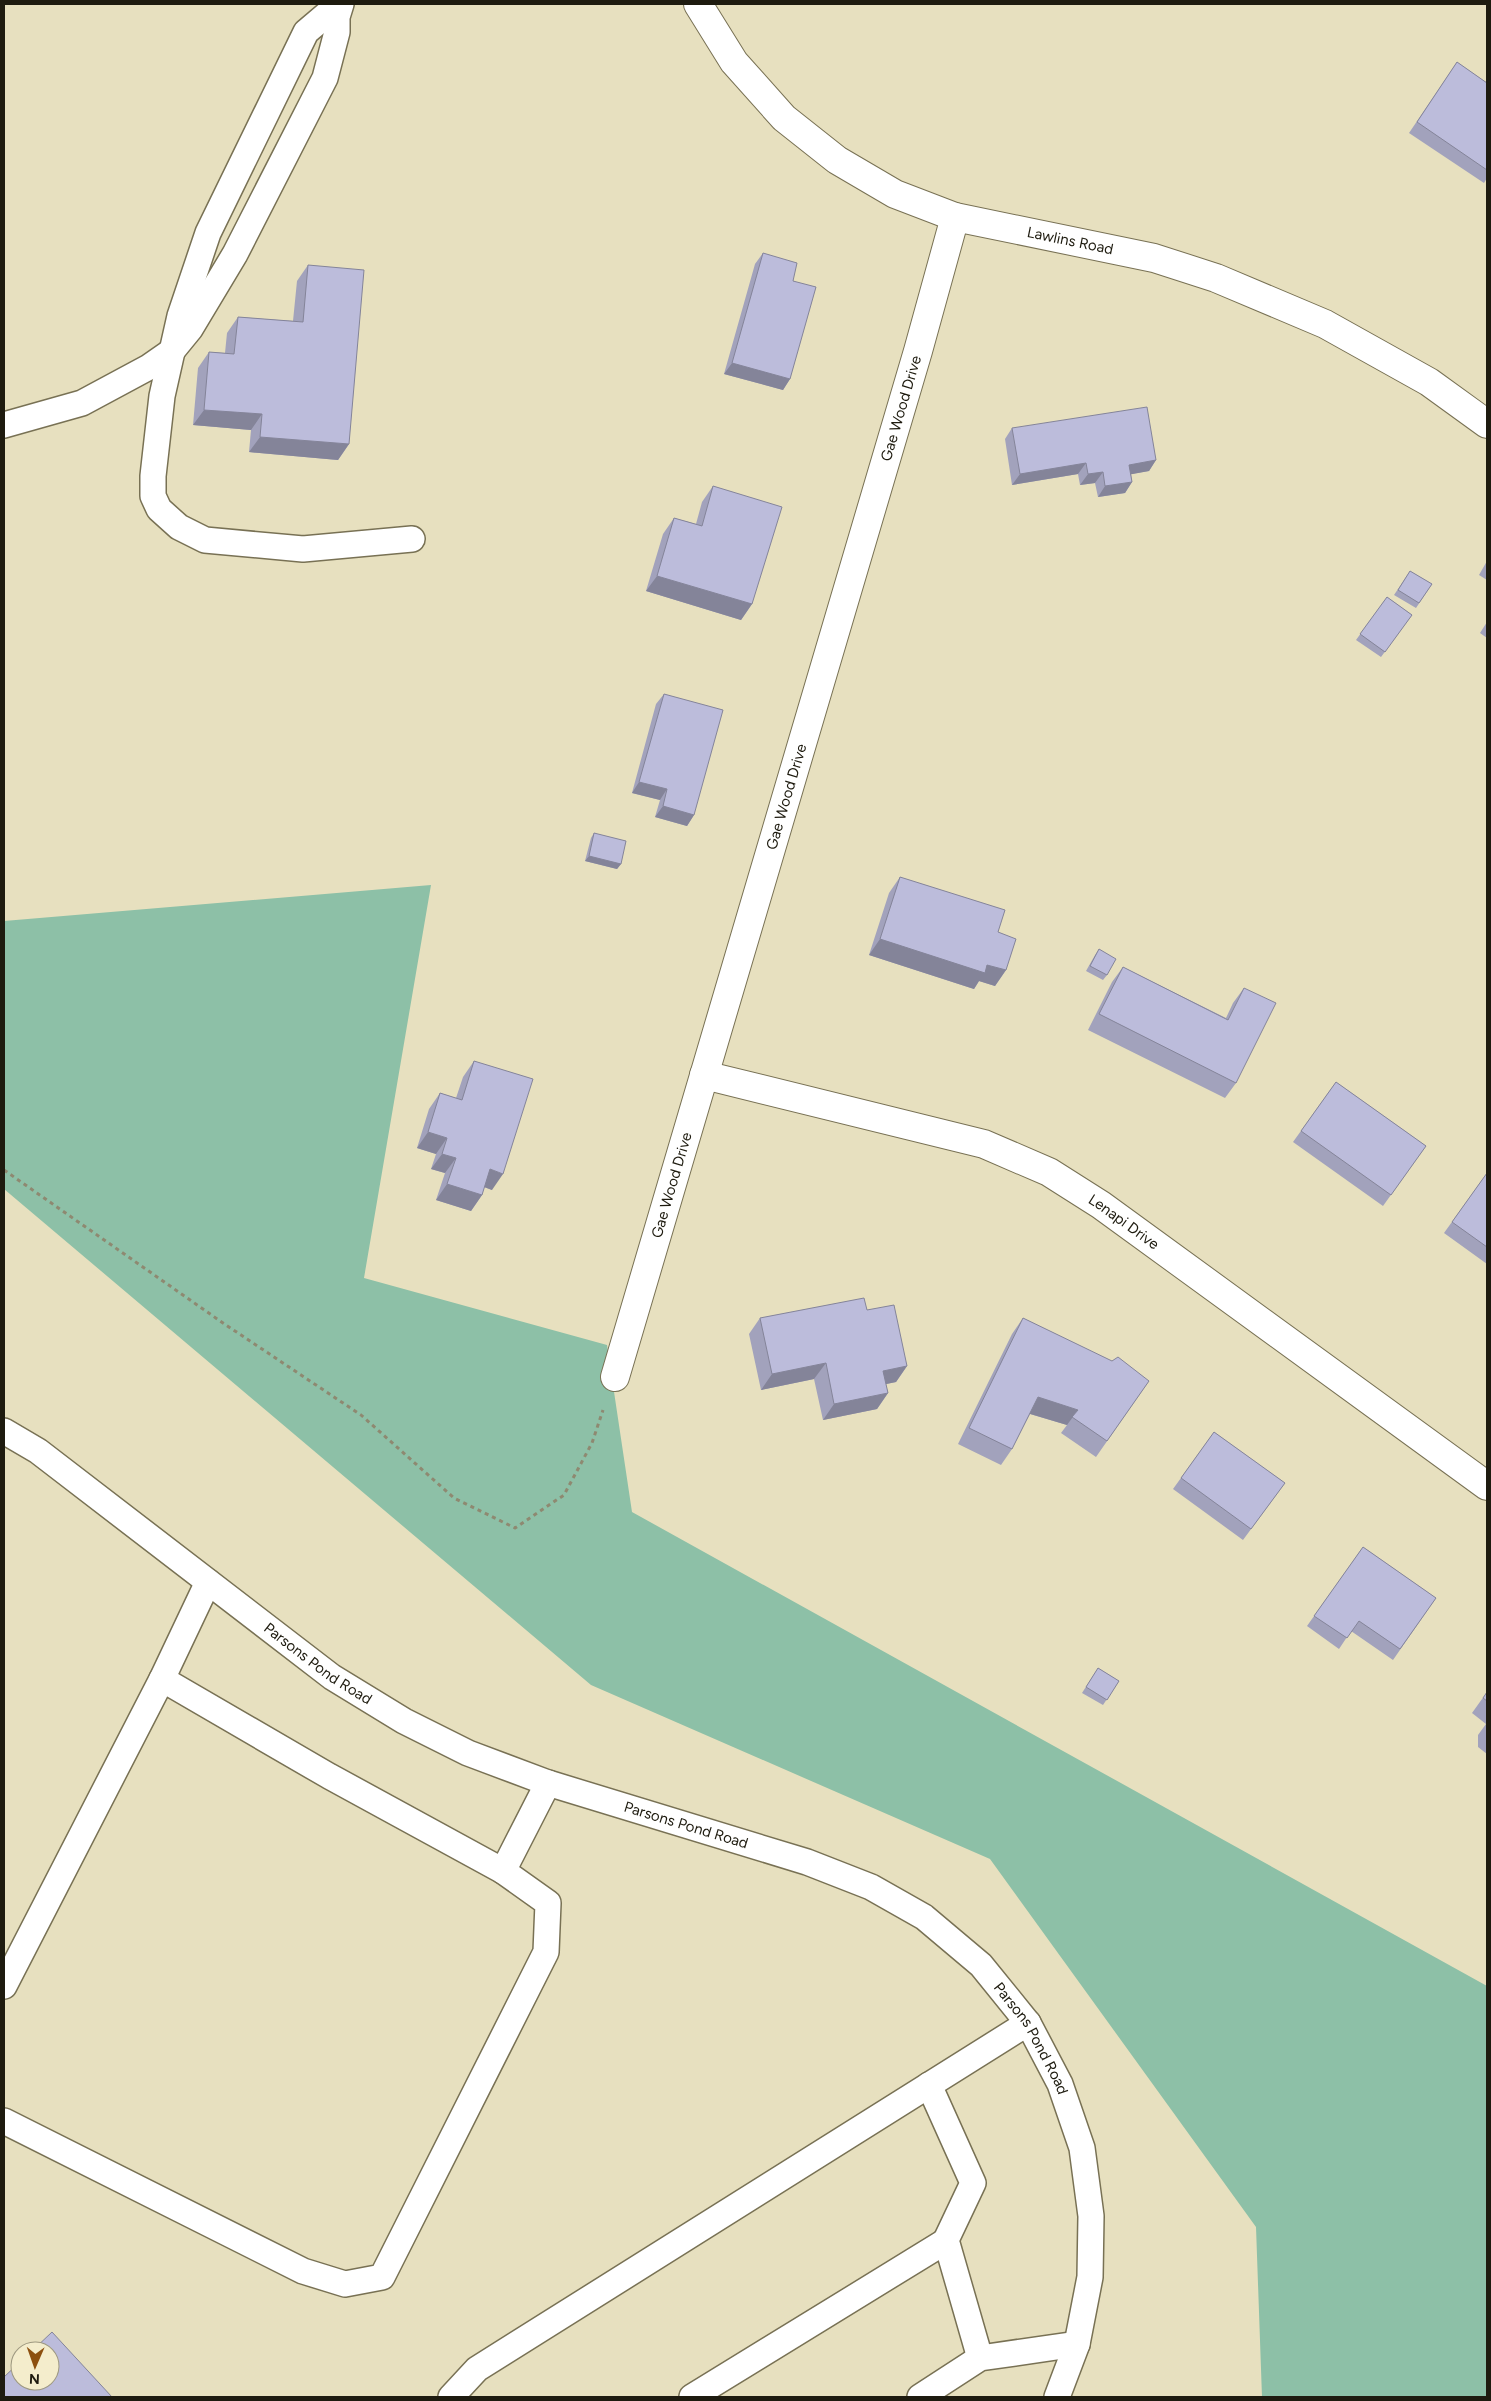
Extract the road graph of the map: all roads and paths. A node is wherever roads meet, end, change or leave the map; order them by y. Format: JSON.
{"nodes":[{"id":1,"x":340,"y":4,"type":"edge"},
{"id":2,"x":698,"y":4,"type":"edge"},
{"id":3,"x":955,"y":217,"type":"junction"},
{"id":4,"x":172,"y":351,"type":"junction"},
{"id":5,"x":1487,"y":424,"type":"edge"},
{"id":6,"x":4,"y":425,"type":"edge"},
{"id":7,"x":412,"y":539,"type":"dead end"},
{"id":8,"x":704,"y":1075,"type":"junction"},
{"id":9,"x":4,"y":1170,"type":"edge"},
{"id":10,"x":615,"y":1377,"type":"joint"},
{"id":11,"x":4,"y":1431,"type":"edge"},
{"id":12,"x":1487,"y":1486,"type":"edge"},
{"id":13,"x":208,"y":1582,"type":"junction"},
{"id":14,"x":162,"y":1679,"type":"junction"},
{"id":15,"x":548,"y":1783,"type":"junction"},
{"id":16,"x":503,"y":1871,"type":"junction"},
{"id":17,"x":4,"y":1986,"type":"edge"},
{"id":18,"x":1028,"y":2023,"type":"junction"},
{"id":19,"x":929,"y":2085,"type":"junction"},
{"id":20,"x":4,"y":2121,"type":"edge"},
{"id":21,"x":946,"y":2241,"type":"junction"},
{"id":22,"x":1077,"y":2344,"type":"junction"},
{"id":23,"x":980,"y":2358,"type":"junction"},
{"id":24,"x":451,"y":2397,"type":"edge"},
{"id":25,"x":692,"y":2397,"type":"edge"},
{"id":26,"x":920,"y":2397,"type":"edge"},
{"id":27,"x":1057,"y":2397,"type":"edge"}],
"edges":[{"from":1,"to":4,"type":"lane"},
{"from":1,"to":4,"type":"lane"},
{"from":2,"to":3,"type":"street","name":"Lawlins Road"},
{"from":3,"to":5,"type":"street","name":"Lawlins Road"},
{"from":3,"to":8,"type":"street","name":"Gae Wood Drive"},
{"from":4,"to":6,"type":"lane"},
{"from":4,"to":7,"type":"lane"},
{"from":8,"to":10,"type":"street","name":"Gae Wood Drive"},
{"from":8,"to":12,"type":"street","name":"Lenapi Drive"},
{"from":9,"to":10,"type":"path"},
{"from":11,"to":13,"type":"lane","name":"Parsons Pond Road"},
{"from":13,"to":14,"type":"lane"},
{"from":13,"to":15,"type":"lane","name":"Parsons Pond Road"},
{"from":14,"to":16,"type":"lane"},
{"from":14,"to":17,"type":"lane"},
{"from":15,"to":16,"type":"lane"},
{"from":15,"to":18,"type":"lane","name":"Parsons Pond Road"},
{"from":16,"to":20,"type":"lane"},
{"from":18,"to":19,"type":"lane"},
{"from":18,"to":22,"type":"lane","name":"Parsons Pond Road"},
{"from":19,"to":21,"type":"lane"},
{"from":19,"to":24,"type":"lane"},
{"from":21,"to":23,"type":"lane"},
{"from":21,"to":25,"type":"lane"},
{"from":22,"to":23,"type":"lane"},
{"from":22,"to":27,"type":"lane","name":"Parsons Pond Road"},
{"from":23,"to":26,"type":"lane"}]}
